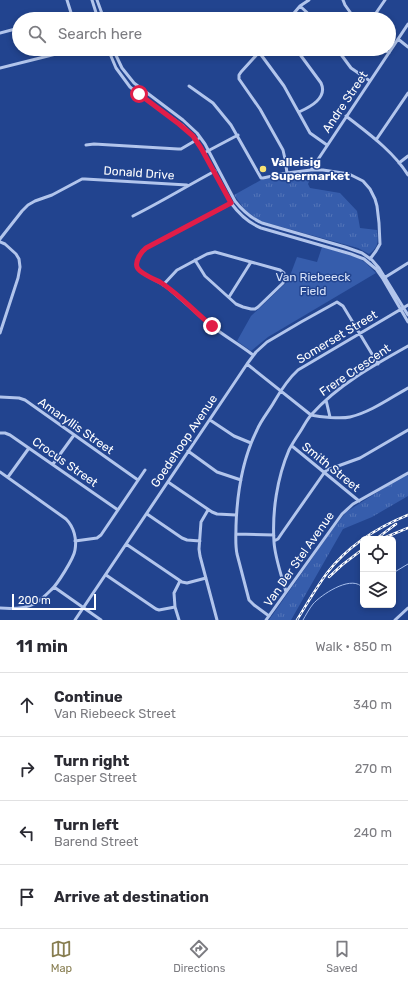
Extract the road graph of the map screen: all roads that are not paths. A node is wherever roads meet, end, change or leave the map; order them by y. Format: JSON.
{"nodes":[{"id":1,"x":67,"y":0,"type":"edge"},
{"id":2,"x":92,"y":0,"type":"edge"},
{"id":3,"x":97,"y":0,"type":"edge"},
{"id":4,"x":309,"y":0,"type":"edge"},
{"id":5,"x":343,"y":0,"type":"edge"},
{"id":6,"x":385,"y":0,"type":"edge"},
{"id":7,"x":300,"y":6,"type":"junction"},
{"id":8,"x":71,"y":12,"type":"edge"},
{"id":9,"x":96,"y":12,"type":"edge"},
{"id":10,"x":101,"y":12,"type":"edge"},
{"id":11,"x":295,"y":12,"type":"edge"},
{"id":12,"x":306,"y":12,"type":"edge"},
{"id":13,"x":350,"y":12,"type":"edge"},
{"id":14,"x":377,"y":12,"type":"edge"},
{"id":15,"x":408,"y":24,"type":"edge"},
{"id":16,"x":12,"y":30,"type":"edge"},
{"id":17,"x":0,"y":33,"type":"edge"},
{"id":18,"x":398,"y":40,"type":"junction"},
{"id":19,"x":396,"y":43,"type":"edge"},
{"id":20,"x":408,"y":47,"type":"edge"},
{"id":21,"x":48,"y":56,"type":"edge"},
{"id":22,"x":111,"y":56,"type":"edge"},
{"id":23,"x":116,"y":56,"type":"edge"},
{"id":24,"x":256,"y":56,"type":"edge"},
{"id":25,"x":262,"y":56,"type":"edge"},
{"id":26,"x":301,"y":56,"type":"edge"},
{"id":27,"x":342,"y":56,"type":"edge"},
{"id":28,"x":387,"y":56,"type":"edge"},
{"id":29,"x":0,"y":68,"type":"edge"},
{"id":30,"x":122,"y":68,"type":"junction"},
{"id":31,"x":118,"y":71,"type":"junction"},
{"id":32,"x":370,"y":81,"type":"junction"},
{"id":33,"x":189,"y":86,"type":"dead end"},
{"id":34,"x":408,"y":93,"type":"edge"},
{"id":35,"x":299,"y":112,"type":"junction"},
{"id":36,"x":346,"y":116,"type":"junction"},
{"id":37,"x":238,"y":135,"type":"junction"},
{"id":38,"x":201,"y":138,"type":"junction"},
{"id":39,"x":196,"y":140,"type":"junction"},
{"id":40,"x":376,"y":140,"type":"junction"},
{"id":41,"x":327,"y":144,"type":"junction"},
{"id":42,"x":86,"y":145,"type":"dead end"},
{"id":43,"x":208,"y":151,"type":"junction"},
{"id":44,"x":204,"y":153,"type":"junction"},
{"id":45,"x":408,"y":156,"type":"edge"},
{"id":46,"x":399,"y":163,"type":"junction"},
{"id":47,"x":218,"y":169,"type":"junction"},
{"id":48,"x":311,"y":170,"type":"junction"},
{"id":49,"x":214,"y":171,"type":"junction"},
{"id":50,"x":287,"y":173,"type":"junction"},
{"id":51,"x":408,"y":175,"type":"edge"},
{"id":52,"x":188,"y":185,"type":"junction"},
{"id":53,"x":235,"y":201,"type":"junction"},
{"id":54,"x":231,"y":203,"type":"junction"},
{"id":55,"x":133,"y":216,"type":"dead end"},
{"id":56,"x":0,"y":241,"type":"edge"},
{"id":57,"x":195,"y":260,"type":"junction"},
{"id":58,"x":369,"y":260,"type":"junction"},
{"id":59,"x":251,"y":262,"type":"junction"},
{"id":60,"x":408,"y":263,"type":"edge"},
{"id":61,"x":384,"y":278,"type":"junction"},
{"id":62,"x":163,"y":285,"type":"junction"},
{"id":63,"x":228,"y":297,"type":"junction"},
{"id":64,"x":408,"y":305,"type":"edge"},
{"id":65,"x":402,"y":308,"type":"junction"},
{"id":66,"x":408,"y":315,"type":"edge"},
{"id":67,"x":408,"y":322,"type":"edge"},
{"id":68,"x":0,"y":332,"type":"edge"},
{"id":69,"x":359,"y":334,"type":"junction"},
{"id":70,"x":408,"y":346,"type":"edge"},
{"id":71,"x":254,"y":354,"type":"junction"},
{"id":72,"x":247,"y":364,"type":"junction"},
{"id":73,"x":378,"y":364,"type":"junction"},
{"id":74,"x":408,"y":388,"type":"edge"},
{"id":75,"x":281,"y":391,"type":"junction"},
{"id":76,"x":0,"y":397,"type":"edge"},
{"id":77,"x":326,"y":400,"type":"junction"},
{"id":78,"x":310,"y":415,"type":"junction"},
{"id":79,"x":330,"y":417,"type":"junction"},
{"id":80,"x":210,"y":420,"type":"junction"},
{"id":81,"x":408,"y":430,"type":"edge"},
{"id":82,"x":0,"y":433,"type":"edge"},
{"id":83,"x":74,"y":435,"type":"junction"},
{"id":84,"x":251,"y":443,"type":"junction"},
{"id":85,"x":292,"y":446,"type":"junction"},
{"id":86,"x":29,"y":448,"type":"junction"},
{"id":87,"x":188,"y":451,"type":"junction"},
{"id":88,"x":52,"y":464,"type":"junction"},
{"id":89,"x":145,"y":470,"type":"dead end"},
{"id":90,"x":0,"y":472,"type":"edge"},
{"id":91,"x":324,"y":472,"type":"junction"},
{"id":92,"x":408,"y":473,"type":"edge"},
{"id":93,"x":8,"y":477,"type":"junction"},
{"id":94,"x":138,"y":480,"type":"junction"},
{"id":95,"x":241,"y":480,"type":"junction"},
{"id":96,"x":168,"y":482,"type":"junction"},
{"id":97,"x":359,"y":501,"type":"junction"},
{"id":98,"x":118,"y":510,"type":"junction"},
{"id":99,"x":208,"y":510,"type":"junction"},
{"id":100,"x":147,"y":514,"type":"junction"},
{"id":101,"x":236,"y":515,"type":"junction"},
{"id":102,"x":236,"y":534,"type":"junction"},
{"id":103,"x":274,"y":535,"type":"junction"},
{"id":104,"x":76,"y":541,"type":"junction"},
{"id":105,"x":200,"y":541,"type":"junction"},
{"id":106,"x":274,"y":541,"type":"junction"},
{"id":107,"x":126,"y":544,"type":"junction"},
{"id":108,"x":106,"y":575,"type":"junction"},
{"id":109,"x":206,"y":578,"type":"junction"},
{"id":110,"x":180,"y":581,"type":"junction"},
{"id":111,"x":54,"y":587,"type":"junction"},
{"id":112,"x":286,"y":592,"type":"junction"},
{"id":113,"x":176,"y":607,"type":"junction"},
{"id":114,"x":0,"y":608,"type":"edge"},
{"id":115,"x":84,"y":608,"type":"junction"},
{"id":116,"x":408,"y":608,"type":"edge"},
{"id":117,"x":269,"y":616,"type":"junction"},
{"id":118,"x":75,"y":620,"type":"edge"},
{"id":119,"x":101,"y":620,"type":"edge"},
{"id":120,"x":179,"y":620,"type":"edge"},
{"id":121,"x":217,"y":620,"type":"edge"},
{"id":122,"x":266,"y":620,"type":"edge"},
{"id":123,"x":395,"y":620,"type":"edge"}],
"edges":[{"from":1,"to":8,"type":"street"},
{"from":2,"to":9,"type":"street"},
{"from":3,"to":10,"type":"street"},
{"from":4,"to":7,"type":"street"},
{"from":5,"to":13,"type":"street"},
{"from":6,"to":14,"type":"street"},
{"from":7,"to":11,"type":"street"},
{"from":7,"to":12,"type":"street"},
{"from":15,"to":18,"type":"street","name":"Andre Street"},
{"from":16,"to":17,"type":"street"},
{"from":18,"to":19,"type":"street","name":"Andre Street"},
{"from":18,"to":20,"type":"street"},
{"from":21,"to":29,"type":"street"},
{"from":22,"to":31,"type":"street"},
{"from":23,"to":30,"type":"street"},
{"from":24,"to":50,"type":"street"},
{"from":25,"to":35,"type":"street"},
{"from":26,"to":35,"type":"street"},
{"from":27,"to":32,"type":"street"},
{"from":28,"to":32,"type":"street","name":"Andre Street"},
{"from":30,"to":31,"type":"street"},
{"from":30,"to":38,"type":"street"},
{"from":31,"to":39,"type":"street"},
{"from":32,"to":36,"type":"street","name":"Andre Street"},
{"from":33,"to":37,"type":"street"},
{"from":34,"to":40,"type":"street"},
{"from":35,"to":41,"type":"street"},
{"from":36,"to":40,"type":"street"},
{"from":36,"to":41,"type":"street","name":"Andre Street"},
{"from":37,"to":43,"type":"street"},
{"from":37,"to":50,"type":"street"},
{"from":38,"to":39,"type":"street"},
{"from":38,"to":43,"type":"street"},
{"from":39,"to":42,"type":"street"},
{"from":39,"to":44,"type":"street"},
{"from":40,"to":46,"type":"street"},
{"from":41,"to":48,"type":"street","name":"Andre Street"},
{"from":43,"to":44,"type":"street"},
{"from":43,"to":47,"type":"street"},
{"from":44,"to":49,"type":"street"},
{"from":45,"to":46,"type":"street"},
{"from":46,"to":51,"type":"street"},
{"from":47,"to":49,"type":"street"},
{"from":47,"to":53,"type":"street"},
{"from":48,"to":50,"type":"street"},
{"from":48,"to":58,"type":"street"},
{"from":49,"to":52,"type":"street"},
{"from":49,"to":54,"type":"street"},
{"from":52,"to":55,"type":"street"},
{"from":52,"to":56,"type":"street","name":"Donald Drive"},
{"from":53,"to":54,"type":"street"},
{"from":53,"to":58,"type":"street"},
{"from":54,"to":58,"type":"street"},
{"from":54,"to":62,"type":"street"},
{"from":56,"to":68,"type":"street"},
{"from":57,"to":59,"type":"street"},
{"from":57,"to":62,"type":"street"},
{"from":57,"to":63,"type":"street"},
{"from":58,"to":61,"type":"street"},
{"from":59,"to":63,"type":"street"},
{"from":59,"to":63,"type":"street"},
{"from":60,"to":61,"type":"street"},
{"from":61,"to":65,"type":"street"},
{"from":62,"to":71,"type":"street"},
{"from":64,"to":65,"type":"street","name":"Somerset Street"},
{"from":65,"to":66,"type":"street"},
{"from":65,"to":67,"type":"street"},
{"from":65,"to":69,"type":"street","name":"Somerset Street"},
{"from":69,"to":71,"type":"street","name":"Goedehoop Avenue"},
{"from":69,"to":73,"type":"street"},
{"from":69,"to":75,"type":"street","name":"Somerset Street"},
{"from":70,"to":73,"type":"street","name":"Frere Crescent"},
{"from":71,"to":72,"type":"street","name":"Goedehoop Avenue"},
{"from":72,"to":75,"type":"street"},
{"from":72,"to":80,"type":"street","name":"Goedehoop Avenue"},
{"from":73,"to":77,"type":"street","name":"Frere Crescent"},
{"from":74,"to":79,"type":"street"},
{"from":75,"to":78,"type":"street"},
{"from":75,"to":84,"type":"street","name":"Somerset Street"},
{"from":76,"to":83,"type":"street","name":"Amaryllis Street"},
{"from":77,"to":78,"type":"street","name":"Frere Crescent"},
{"from":77,"to":79,"type":"street"},
{"from":78,"to":79,"type":"street"},
{"from":78,"to":85,"type":"street","name":"Frere Crescent"},
{"from":80,"to":84,"type":"street"},
{"from":80,"to":87,"type":"street","name":"Goedehoop Avenue"},
{"from":81,"to":91,"type":"street"},
{"from":82,"to":86,"type":"street","name":"Crocus Street"},
{"from":83,"to":88,"type":"street"},
{"from":83,"to":94,"type":"street","name":"Amaryllis Street"},
{"from":84,"to":95,"type":"street","name":"Somerset Street"},
{"from":85,"to":91,"type":"street","name":"Smith Street"},
{"from":85,"to":103,"type":"street","name":"Frere Crescent"},
{"from":86,"to":88,"type":"street","name":"Crocus Street"},
{"from":86,"to":93,"type":"street"},
{"from":87,"to":95,"type":"street"},
{"from":87,"to":96,"type":"street","name":"Goedehoop Avenue"},
{"from":88,"to":98,"type":"street","name":"Crocus Street"},
{"from":89,"to":94,"type":"street"},
{"from":90,"to":93,"type":"street"},
{"from":91,"to":97,"type":"street","name":"Smith Street"},
{"from":91,"to":106,"type":"street"},
{"from":92,"to":97,"type":"street","name":"Van Der Stel Avenue"},
{"from":93,"to":104,"type":"street"},
{"from":94,"to":98,"type":"street"},
{"from":95,"to":101,"type":"street","name":"Somerset Street"},
{"from":96,"to":99,"type":"street"},
{"from":96,"to":100,"type":"street","name":"Goedehoop Avenue"},
{"from":97,"to":112,"type":"street","name":"Van Der Stel Avenue"},
{"from":98,"to":104,"type":"street"},
{"from":99,"to":101,"type":"street"},
{"from":99,"to":105,"type":"street"},
{"from":100,"to":105,"type":"street"},
{"from":100,"to":107,"type":"street","name":"Goedehoop Avenue"},
{"from":101,"to":102,"type":"street","name":"Somerset Street"},
{"from":102,"to":103,"type":"street"},
{"from":102,"to":117,"type":"street","name":"Somerset Street"},
{"from":103,"to":106,"type":"street","name":"Frere Crescent"},
{"from":104,"to":111,"type":"street"},
{"from":105,"to":109,"type":"street"},
{"from":106,"to":112,"type":"street","name":"Frere Crescent"},
{"from":107,"to":108,"type":"street","name":"Goedehoop Avenue"},
{"from":107,"to":110,"type":"street"},
{"from":108,"to":113,"type":"street"},
{"from":108,"to":115,"type":"street","name":"Goedehoop Avenue"},
{"from":109,"to":110,"type":"street"},
{"from":109,"to":121,"type":"street"},
{"from":110,"to":113,"type":"street"},
{"from":111,"to":114,"type":"street"},
{"from":111,"to":115,"type":"street"},
{"from":112,"to":117,"type":"street","name":"Van Der Stel Avenue"},
{"from":113,"to":120,"type":"street"},
{"from":115,"to":118,"type":"street","name":"Goedehoop Avenue"},
{"from":115,"to":119,"type":"street"},
{"from":116,"to":123,"type":"street"},
{"from":117,"to":122,"type":"street","name":"Van Der Stel Avenue"}]}
